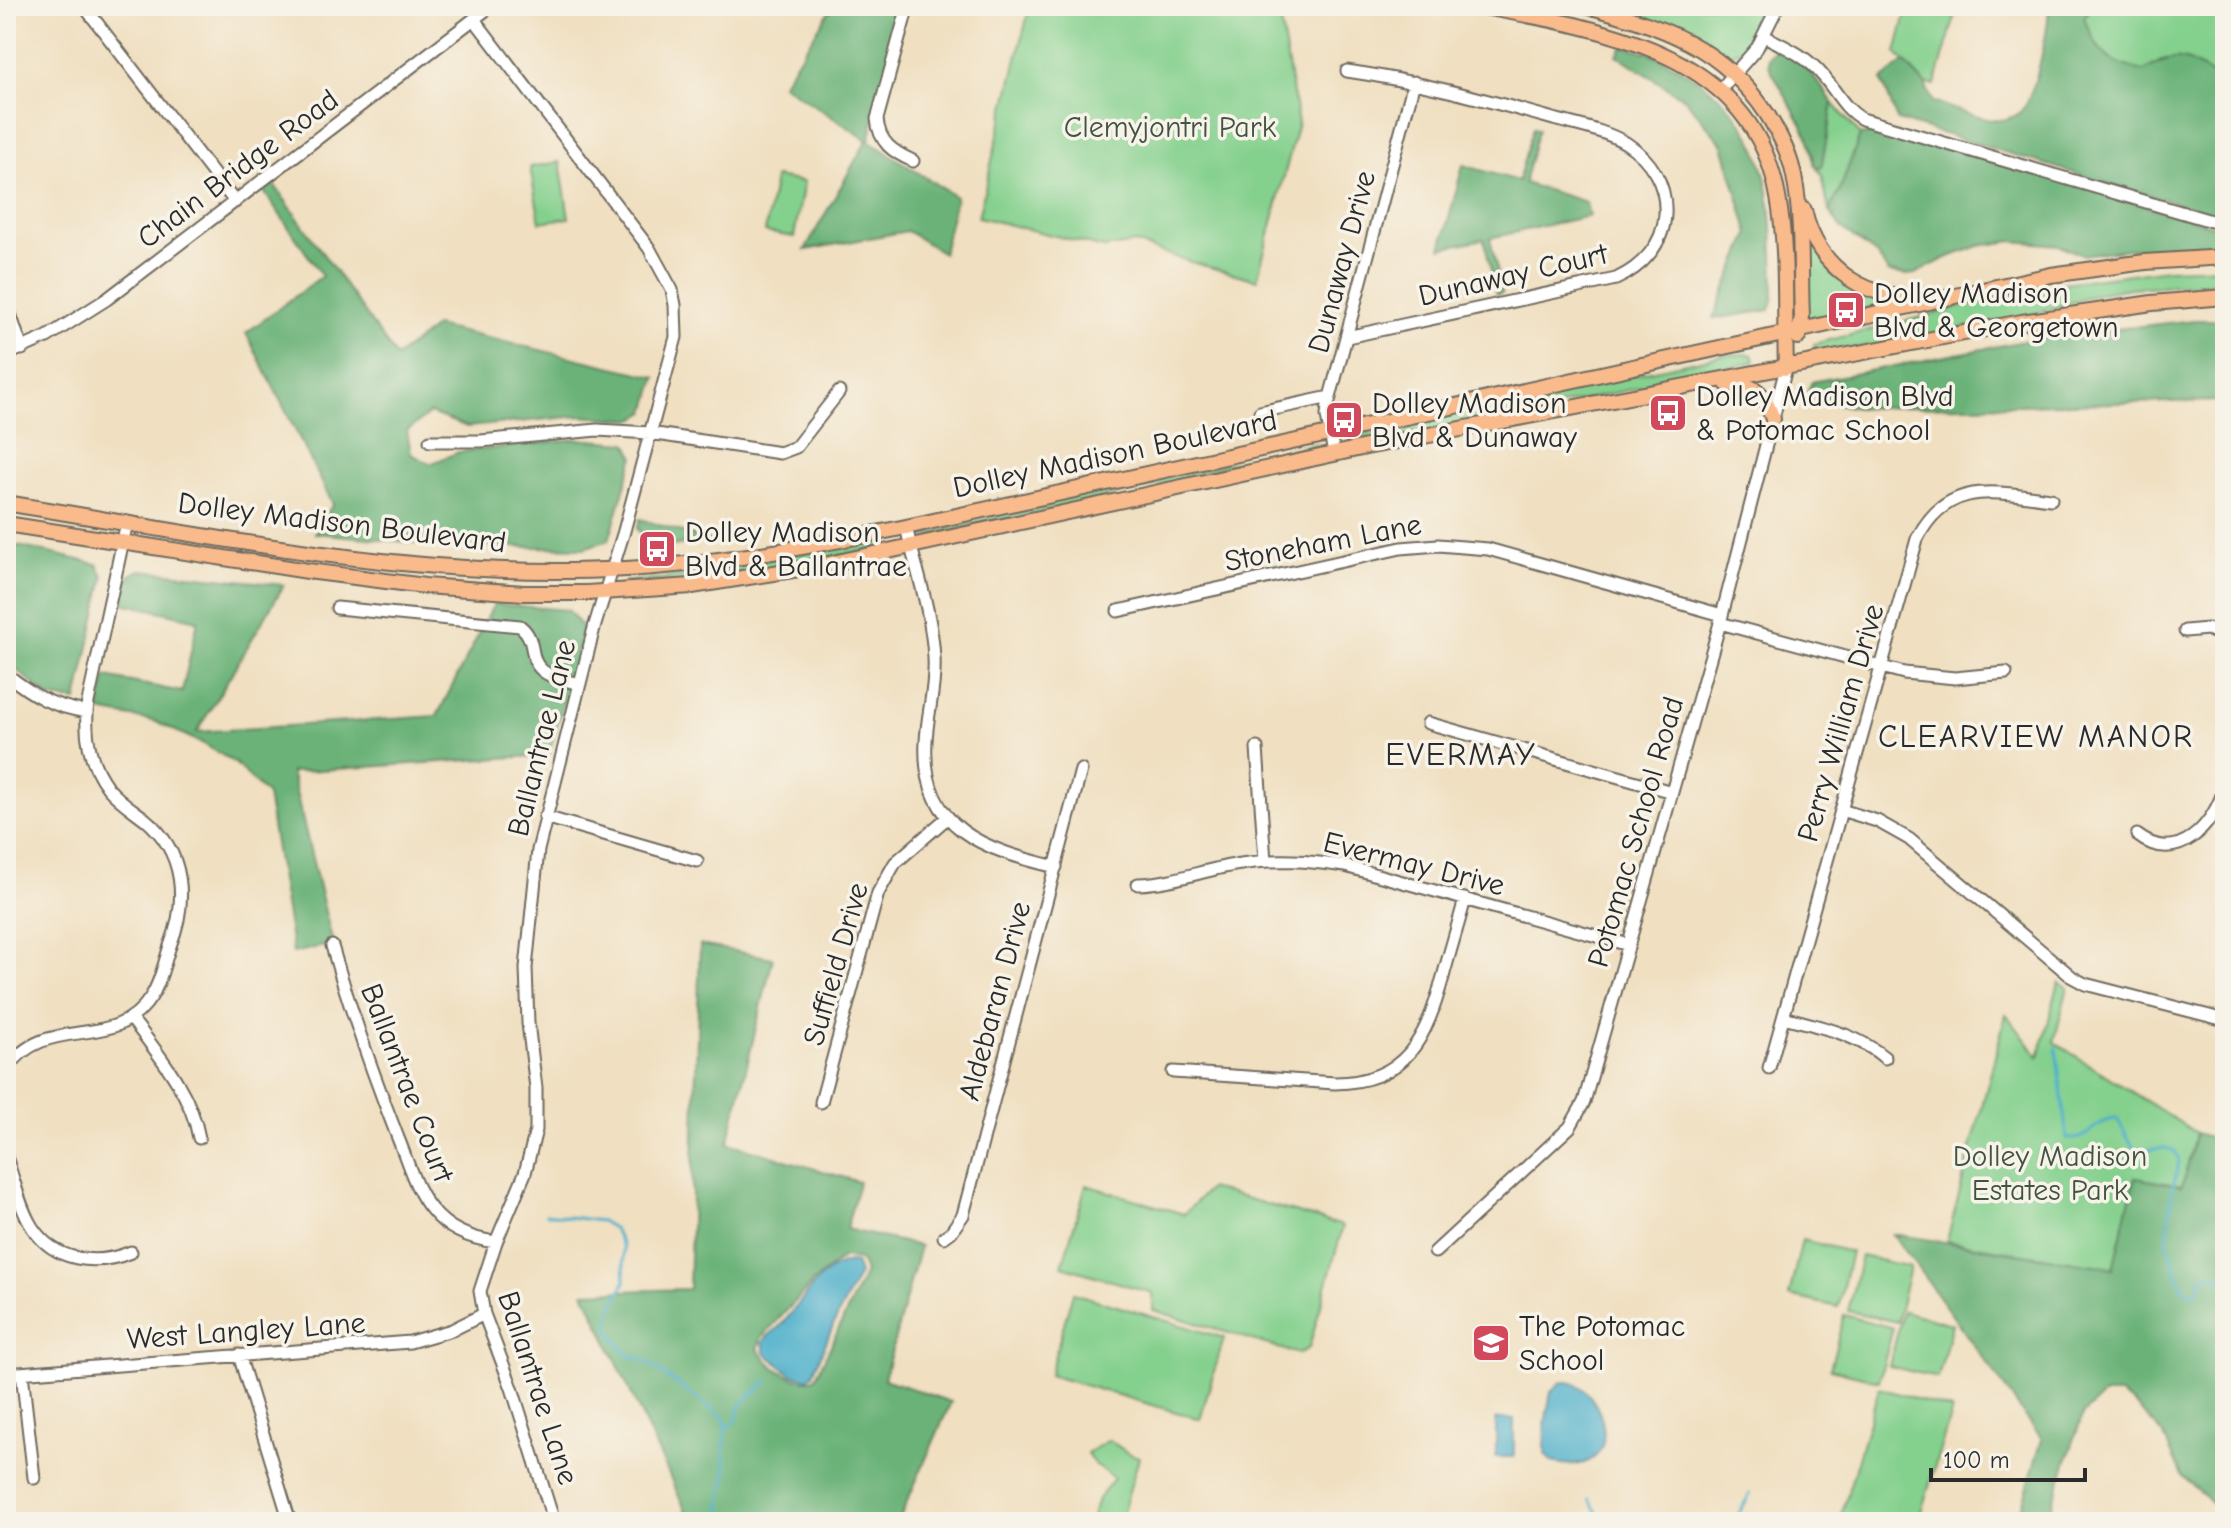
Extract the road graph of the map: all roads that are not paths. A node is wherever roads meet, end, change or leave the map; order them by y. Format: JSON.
{"nodes":[{"id":1,"x":84,"y":6,"type":"edge"},
{"id":2,"x":491,"y":6,"type":"edge"},
{"id":3,"x":908,"y":6,"type":"edge"},
{"id":4,"x":1478,"y":6,"type":"edge"},
{"id":5,"x":1588,"y":6,"type":"edge"},
{"id":6,"x":1778,"y":6,"type":"edge"},
{"id":7,"x":474,"y":19,"type":"junction"},
{"id":8,"x":1764,"y":36,"type":"junction"},
{"id":9,"x":1347,"y":71,"type":"dead end"},
{"id":10,"x":1735,"y":74,"type":"junction"},
{"id":11,"x":1414,"y":82,"type":"junction"},
{"id":12,"x":1720,"y":90,"type":"junction"},
{"id":13,"x":913,"y":161,"type":"dead end"},
{"id":14,"x":1794,"y":176,"type":"junction"},
{"id":15,"x":235,"y":202,"type":"junction"},
{"id":16,"x":2225,"y":225,"type":"edge"},
{"id":17,"x":2225,"y":257,"type":"edge"},
{"id":18,"x":2015,"y":283,"type":"junction"},
{"id":19,"x":2225,"y":297,"type":"edge"},
{"id":20,"x":6,"y":302,"type":"edge"},
{"id":21,"x":1792,"y":334,"type":"junction"},
{"id":22,"x":1347,"y":337,"type":"junction"},
{"id":23,"x":22,"y":349,"type":"junction"},
{"id":24,"x":6,"y":355,"type":"edge"},
{"id":25,"x":1786,"y":368,"type":"junction"},
{"id":26,"x":1703,"y":384,"type":"junction"},
{"id":27,"x":839,"y":392,"type":"dead end"},
{"id":28,"x":1330,"y":397,"type":"junction"},
{"id":29,"x":1260,"y":412,"type":"dead end"},
{"id":30,"x":1773,"y":419,"type":"junction"},
{"id":31,"x":650,"y":433,"type":"junction"},
{"id":32,"x":1330,"y":434,"type":"junction"},
{"id":33,"x":430,"y":441,"type":"dead end"},
{"id":34,"x":1334,"y":454,"type":"junction"},
{"id":35,"x":2051,"y":499,"type":"dead end"},
{"id":36,"x":6,"y":503,"type":"edge"},
{"id":37,"x":127,"y":522,"type":"junction"},
{"id":38,"x":6,"y":524,"type":"edge"},
{"id":39,"x":906,"y":527,"type":"junction"},
{"id":40,"x":123,"y":543,"type":"junction"},
{"id":41,"x":911,"y":547,"type":"junction"},
{"id":42,"x":612,"y":570,"type":"junction"},
{"id":43,"x":605,"y":592,"type":"junction"},
{"id":44,"x":337,"y":608,"type":"dead end"},
{"id":45,"x":1118,"y":611,"type":"dead end"},
{"id":46,"x":1721,"y":619,"type":"junction"},
{"id":47,"x":2185,"y":631,"type":"dead end"},
{"id":48,"x":2225,"y":638,"type":"edge"},
{"id":49,"x":1882,"y":668,"type":"junction"},
{"id":50,"x":2006,"y":673,"type":"dead end"},
{"id":51,"x":6,"y":674,"type":"edge"},
{"id":52,"x":580,"y":684,"type":"junction"},
{"id":53,"x":87,"y":712,"type":"junction"},
{"id":54,"x":1428,"y":723,"type":"dead end"},
{"id":55,"x":1257,"y":748,"type":"dead end"},
{"id":56,"x":1081,"y":770,"type":"dead end"},
{"id":57,"x":2225,"y":786,"type":"edge"},
{"id":58,"x":1672,"y":792,"type":"junction"},
{"id":59,"x":1841,"y":810,"type":"junction"},
{"id":60,"x":545,"y":817,"type":"junction"},
{"id":61,"x":948,"y":817,"type":"junction"},
{"id":62,"x":2137,"y":835,"type":"dead end"},
{"id":63,"x":697,"y":861,"type":"dead end"},
{"id":64,"x":1265,"y":861,"type":"junction"},
{"id":65,"x":1056,"y":867,"type":"junction"},
{"id":66,"x":1138,"y":884,"type":"dead end"},
{"id":67,"x":1465,"y":899,"type":"junction"},
{"id":68,"x":1629,"y":945,"type":"junction"},
{"id":69,"x":332,"y":946,"type":"dead end"},
{"id":70,"x":1784,"y":1017,"type":"junction"},
{"id":71,"x":131,"y":1018,"type":"junction"},
{"id":72,"x":2225,"y":1020,"type":"edge"},
{"id":73,"x":1885,"y":1058,"type":"dead end"},
{"id":74,"x":1769,"y":1068,"type":"dead end"},
{"id":75,"x":6,"y":1070,"type":"edge"},
{"id":76,"x":1173,"y":1072,"type":"dead end"},
{"id":77,"x":821,"y":1102,"type":"dead end"},
{"id":78,"x":199,"y":1138,"type":"dead end"},
{"id":79,"x":6,"y":1157,"type":"edge"},
{"id":80,"x":944,"y":1237,"type":"dead end"},
{"id":81,"x":496,"y":1242,"type":"junction"},
{"id":82,"x":131,"y":1252,"type":"dead end"},
{"id":83,"x":1435,"y":1252,"type":"dead end"},
{"id":84,"x":484,"y":1314,"type":"junction"},
{"id":85,"x":239,"y":1355,"type":"junction"},
{"id":86,"x":22,"y":1373,"type":"junction"},
{"id":87,"x":6,"y":1374,"type":"edge"},
{"id":88,"x":34,"y":1478,"type":"dead end"},
{"id":89,"x":290,"y":1522,"type":"edge"},
{"id":90,"x":554,"y":1522,"type":"edge"}],
"edges":[{"from":1,"to":15,"type":"street"},
{"from":2,"to":7,"type":"street","name":"Chain Bridge Road"},
{"from":3,"to":13,"type":"street"},
{"from":4,"to":12,"type":"main road"},
{"from":5,"to":10,"type":"main road"},
{"from":6,"to":8,"type":"street"},
{"from":7,"to":15,"type":"street","name":"Chain Bridge Road"},
{"from":7,"to":31,"type":"street","name":"Ballantrae Lane"},
{"from":8,"to":10,"type":"street"},
{"from":8,"to":16,"type":"street"},
{"from":9,"to":11,"type":"street","name":"Dunaway Court"},
{"from":10,"to":12,"type":"street"},
{"from":10,"to":14,"type":"main road"},
{"from":11,"to":22,"type":"street","name":"Dunaway Drive"},
{"from":11,"to":22,"type":"street","name":"Dunaway Court"},
{"from":12,"to":21,"type":"main road"},
{"from":14,"to":18,"type":"main road"},
{"from":14,"to":21,"type":"main road"},
{"from":15,"to":23,"type":"street","name":"Chain Bridge Road"},
{"from":17,"to":18,"type":"main road","name":"Dolley Madison Boulevard"},
{"from":18,"to":21,"type":"main road","name":"Dolley Madison Boulevard"},
{"from":19,"to":25,"type":"main road","name":"Dolley Madison Boulevard"},
{"from":20,"to":23,"type":"street"},
{"from":21,"to":25,"type":"main road"},
{"from":21,"to":32,"type":"main road","name":"Dolley Madison Boulevard"},
{"from":22,"to":28,"type":"street","name":"Dunaway Drive"},
{"from":23,"to":24,"type":"street","name":"Chain Bridge Road"},
{"from":25,"to":26,"type":"main road","name":"Dolley Madison Boulevard"},
{"from":25,"to":30,"type":"street","name":"Potomac School Road"},
{"from":26,"to":30,"type":"main road"},
{"from":26,"to":34,"type":"main road","name":"Dolley Madison Boulevard"},
{"from":27,"to":31,"type":"street"},
{"from":28,"to":29,"type":"street"},
{"from":28,"to":32,"type":"street","name":"Dunaway Drive"},
{"from":30,"to":46,"type":"street","name":"Potomac School Road"},
{"from":31,"to":33,"type":"street"},
{"from":31,"to":42,"type":"street","name":"Ballantrae Lane"},
{"from":32,"to":34,"type":"street","name":"Dunaway Drive"},
{"from":32,"to":39,"type":"main road","name":"Dolley Madison Boulevard"},
{"from":34,"to":41,"type":"main road","name":"Dolley Madison Boulevard"},
{"from":35,"to":49,"type":"street","name":"Perry William Drive"},
{"from":36,"to":37,"type":"main road","name":"Dolley Madison Boulevard"},
{"from":37,"to":40,"type":"street"},
{"from":37,"to":42,"type":"main road","name":"Dolley Madison Boulevard"},
{"from":38,"to":40,"type":"main road","name":"Dolley Madison Boulevard"},
{"from":39,"to":41,"type":"street"},
{"from":39,"to":42,"type":"main road","name":"Dolley Madison Boulevard"},
{"from":40,"to":43,"type":"main road","name":"Dolley Madison Boulevard"},
{"from":40,"to":53,"type":"street"},
{"from":41,"to":43,"type":"main road","name":"Dolley Madison Boulevard"},
{"from":41,"to":61,"type":"street"},
{"from":42,"to":43,"type":"street","name":"Ballantrae Lane"},
{"from":43,"to":52,"type":"street","name":"Ballantrae Lane"},
{"from":44,"to":52,"type":"street"},
{"from":45,"to":46,"type":"street","name":"Stoneham Lane"},
{"from":46,"to":49,"type":"street","name":"Stoneham Lane"},
{"from":46,"to":58,"type":"street","name":"Potomac School Road"},
{"from":47,"to":48,"type":"street"},
{"from":49,"to":50,"type":"street","name":"Stoneham Lane"},
{"from":49,"to":59,"type":"street","name":"Perry William Drive"},
{"from":51,"to":53,"type":"street"},
{"from":52,"to":60,"type":"street","name":"Ballantrae Lane"},
{"from":53,"to":71,"type":"street"},
{"from":54,"to":58,"type":"street"},
{"from":55,"to":64,"type":"street"},
{"from":56,"to":65,"type":"street","name":"Aldebaran Drive"},
{"from":57,"to":62,"type":"street"},
{"from":58,"to":68,"type":"street","name":"Potomac School Road"},
{"from":59,"to":70,"type":"street","name":"Perry William Drive"},
{"from":59,"to":72,"type":"street"},
{"from":60,"to":63,"type":"street"},
{"from":60,"to":81,"type":"street","name":"Ballantrae Lane"},
{"from":61,"to":65,"type":"street"},
{"from":61,"to":77,"type":"street","name":"Suffield Drive"},
{"from":64,"to":66,"type":"street","name":"Evermay Drive"},
{"from":64,"to":67,"type":"street","name":"Evermay Drive"},
{"from":65,"to":80,"type":"street","name":"Aldebaran Drive"},
{"from":67,"to":68,"type":"street","name":"Evermay Drive"},
{"from":67,"to":76,"type":"street"},
{"from":68,"to":83,"type":"street","name":"Potomac School Road"},
{"from":69,"to":81,"type":"street","name":"Ballantrae Court"},
{"from":70,"to":73,"type":"street"},
{"from":70,"to":74,"type":"street","name":"Perry William Drive"},
{"from":71,"to":75,"type":"street"},
{"from":71,"to":78,"type":"street"},
{"from":79,"to":82,"type":"street"},
{"from":81,"to":84,"type":"street","name":"Ballantrae Lane"},
{"from":84,"to":85,"type":"street","name":"West Langley Lane"},
{"from":84,"to":90,"type":"street","name":"Ballantrae Lane"},
{"from":85,"to":86,"type":"street","name":"West Langley Lane"},
{"from":85,"to":89,"type":"street"},
{"from":86,"to":87,"type":"street","name":"West Langley Lane"},
{"from":86,"to":88,"type":"street"}]}
